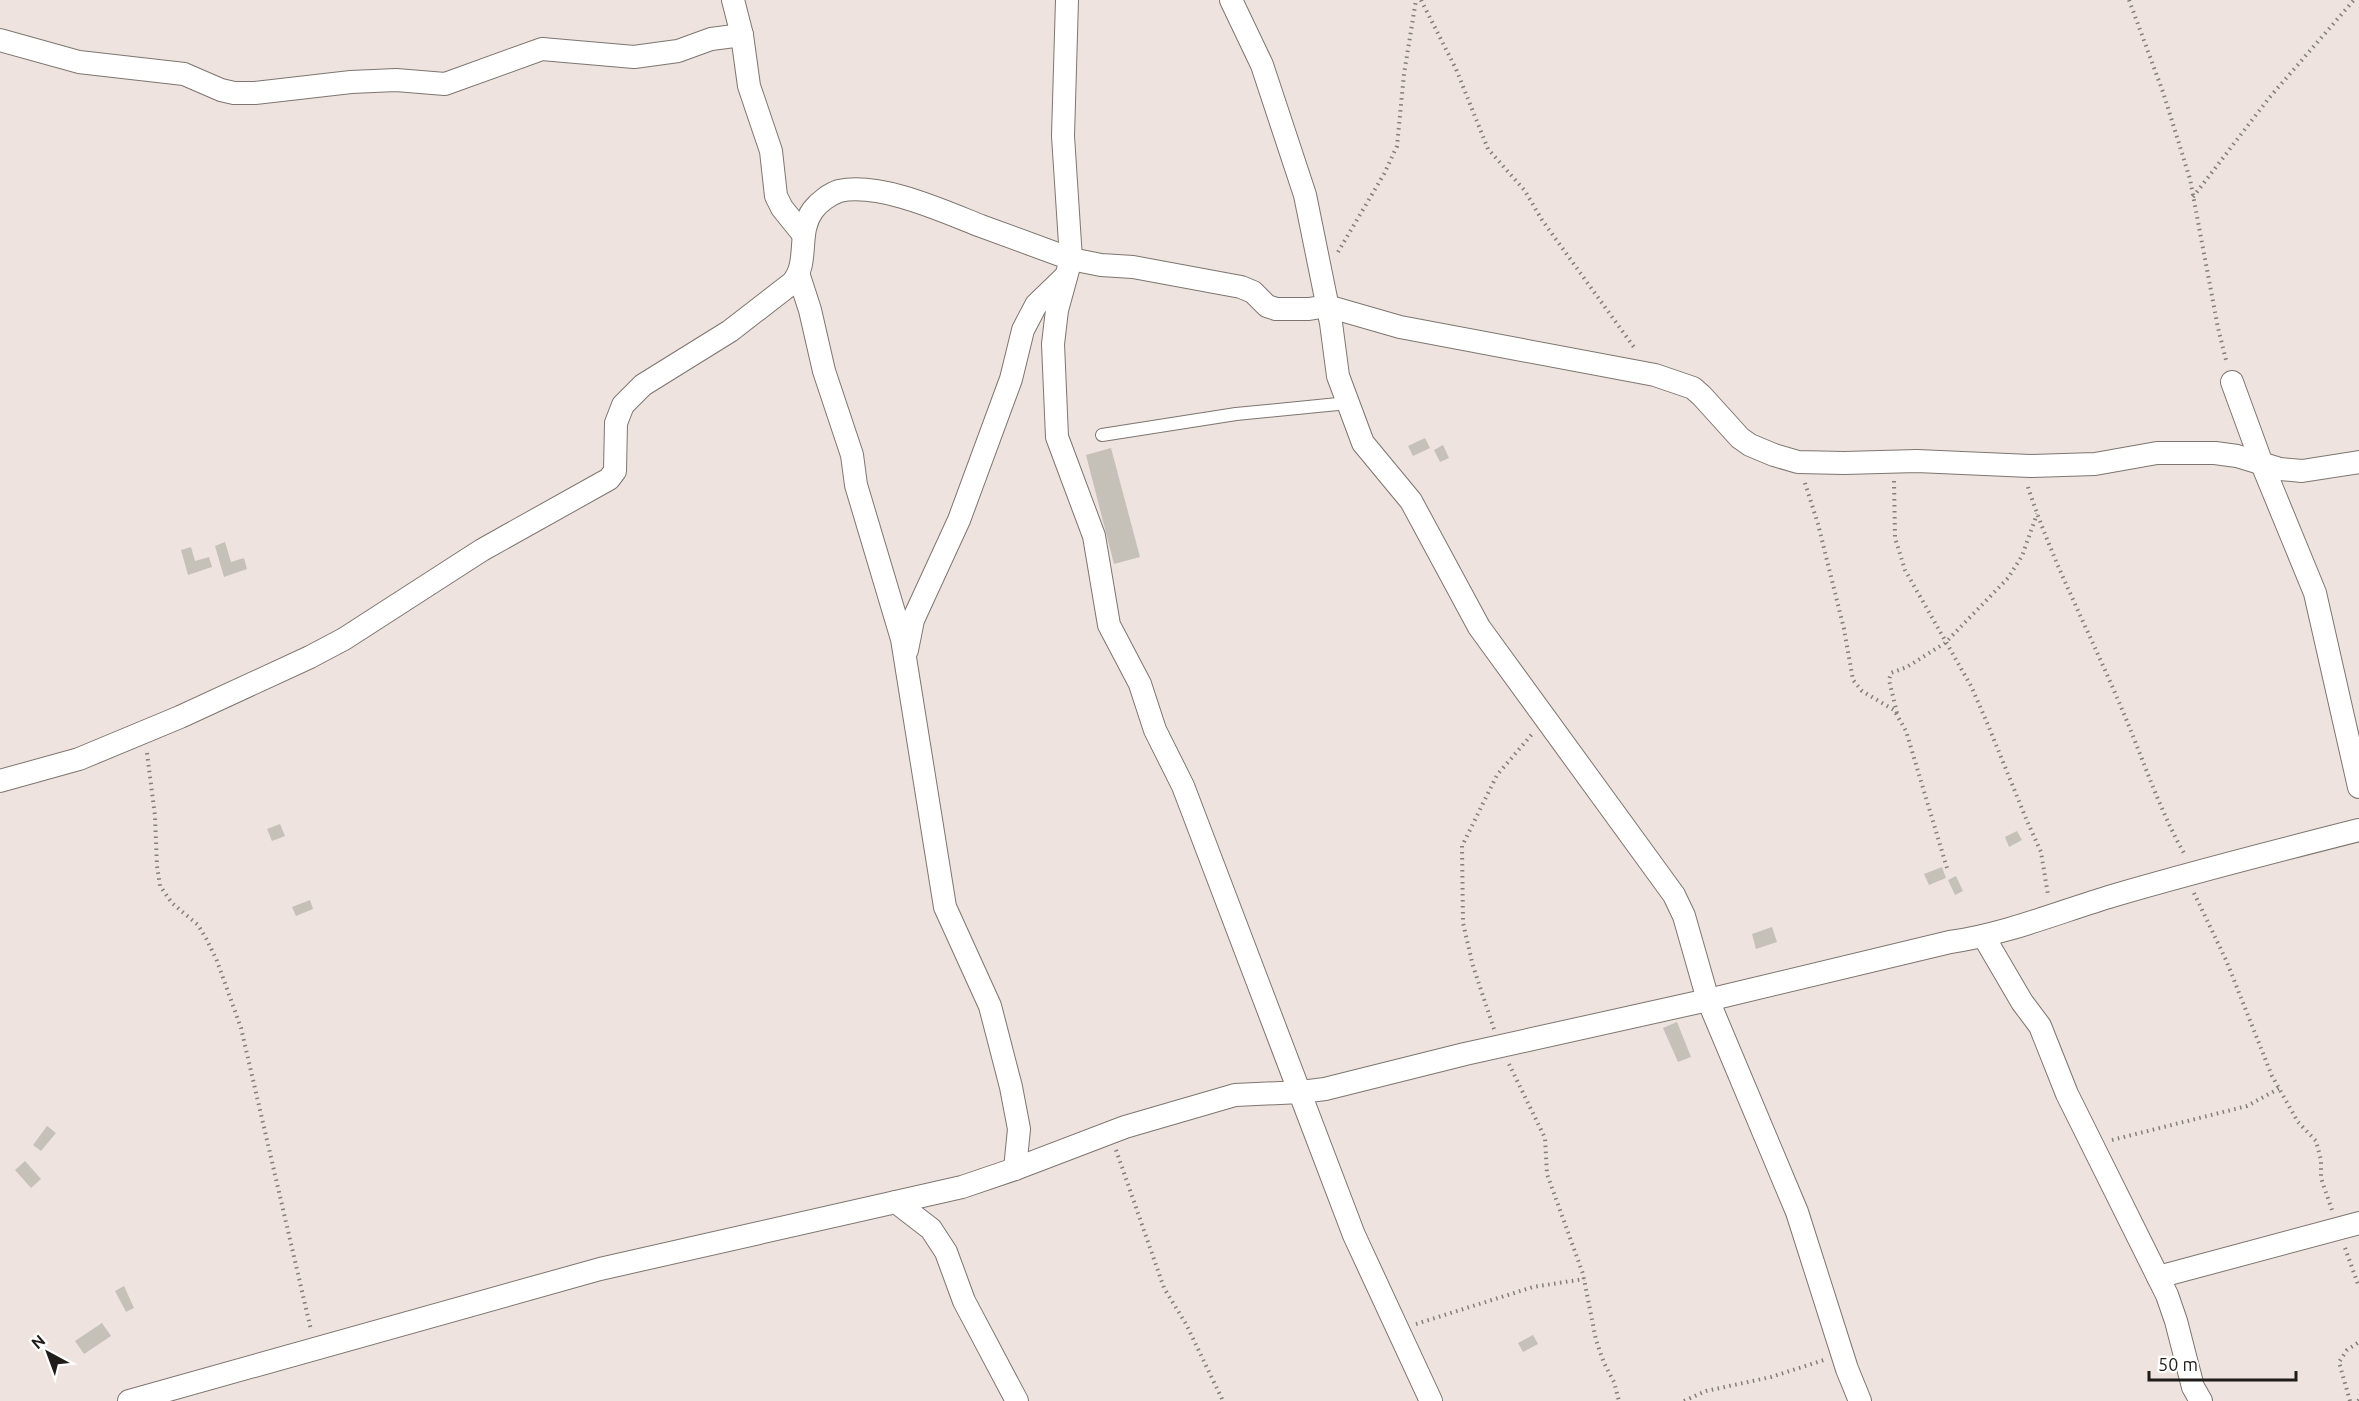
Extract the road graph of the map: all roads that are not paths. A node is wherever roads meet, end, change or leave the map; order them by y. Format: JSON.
{"nodes":[{"id":1,"x":733,"y":0,"type":"edge"},
{"id":2,"x":1067,"y":0,"type":"edge"},
{"id":3,"x":1232,"y":0,"type":"edge"},
{"id":4,"x":742,"y":35,"type":"junction"},
{"id":5,"x":0,"y":40,"type":"edge"},
{"id":6,"x":803,"y":234,"type":"junction"},
{"id":7,"x":1069,"y":267,"type":"junction"},
{"id":8,"x":799,"y":276,"type":"junction"},
{"id":9,"x":1327,"y":306,"type":"junction"},
{"id":10,"x":2232,"y":382,"type":"road end"},
{"id":11,"x":1348,"y":403,"type":"junction"},
{"id":12,"x":1102,"y":435,"type":"dead end"},
{"id":13,"x":2359,"y":462,"type":"edge"},
{"id":14,"x":2262,"y":464,"type":"junction"},
{"id":15,"x":906,"y":663,"type":"junction"},
{"id":16,"x":0,"y":781,"type":"edge"},
{"id":17,"x":2359,"y":787,"type":"edge"},
{"id":18,"x":2359,"y":830,"type":"edge"},
{"id":19,"x":1984,"y":937,"type":"junction"},
{"id":20,"x":1708,"y":1000,"type":"junction"},
{"id":21,"x":1301,"y":1092,"type":"junction"},
{"id":22,"x":1015,"y":1169,"type":"junction"},
{"id":23,"x":896,"y":1202,"type":"junction"},
{"id":24,"x":2348,"y":1226,"type":"edge"},
{"id":25,"x":2158,"y":1277,"type":"junction"},
{"id":26,"x":129,"y":1401,"type":"edge"},
{"id":27,"x":1017,"y":1401,"type":"edge"},
{"id":28,"x":1431,"y":1401,"type":"edge"},
{"id":29,"x":1860,"y":1401,"type":"edge"},
{"id":30,"x":2201,"y":1401,"type":"edge"}],
"edges":[{"from":1,"to":4,"type":"street"},
{"from":2,"to":7,"type":"street"},
{"from":3,"to":9,"type":"street"},
{"from":4,"to":5,"type":"street"},
{"from":4,"to":6,"type":"street"},
{"from":6,"to":7,"type":"street"},
{"from":6,"to":8,"type":"street"},
{"from":7,"to":9,"type":"street"},
{"from":7,"to":15,"type":"street"},
{"from":7,"to":21,"type":"street"},
{"from":8,"to":15,"type":"street"},
{"from":8,"to":16,"type":"street"},
{"from":9,"to":11,"type":"street"},
{"from":9,"to":14,"type":"street"},
{"from":10,"to":14,"type":"street"},
{"from":11,"to":12,"type":"lane"},
{"from":11,"to":20,"type":"street"},
{"from":13,"to":14,"type":"street"},
{"from":14,"to":17,"type":"street"},
{"from":15,"to":22,"type":"street"},
{"from":18,"to":19,"type":"street"},
{"from":19,"to":20,"type":"street"},
{"from":19,"to":25,"type":"street"},
{"from":20,"to":21,"type":"street"},
{"from":20,"to":29,"type":"street"},
{"from":21,"to":22,"type":"street"},
{"from":21,"to":28,"type":"street"},
{"from":22,"to":23,"type":"street"},
{"from":23,"to":26,"type":"street"},
{"from":23,"to":27,"type":"street"},
{"from":24,"to":25,"type":"street"},
{"from":25,"to":30,"type":"street"}]}
